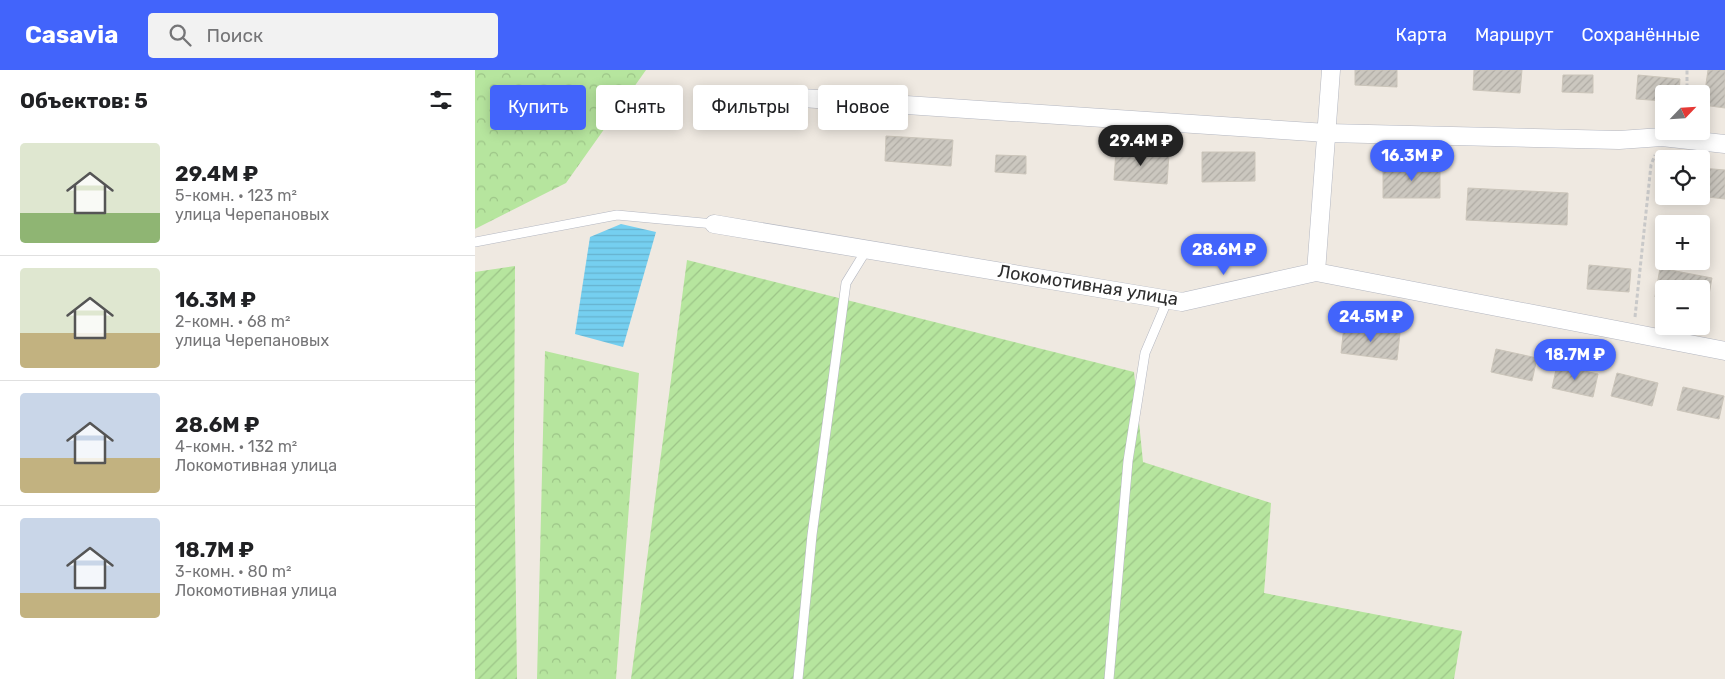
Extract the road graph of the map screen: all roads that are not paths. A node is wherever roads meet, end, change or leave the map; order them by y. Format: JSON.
{"nodes":[{"id":1,"x":1331,"y":70,"type":"edge"},
{"id":2,"x":808,"y":98,"type":"edge"},
{"id":3,"x":1327,"y":133,"type":"junction"},
{"id":4,"x":1725,"y":144,"type":"edge"},
{"id":5,"x":714,"y":224,"type":"joint"},
{"id":6,"x":475,"y":242,"type":"edge"},
{"id":7,"x":867,"y":249,"type":"junction"},
{"id":8,"x":1316,"y":272,"type":"junction"},
{"id":9,"x":1168,"y":299,"type":"junction"},
{"id":10,"x":1725,"y":351,"type":"edge"},
{"id":11,"x":798,"y":679,"type":"edge"},
{"id":12,"x":1109,"y":679,"type":"edge"}],
"edges":[{"from":1,"to":3,"type":"street"},
{"from":2,"to":3,"type":"street"},
{"from":3,"to":4,"type":"street"},
{"from":3,"to":8,"type":"street"},
{"from":5,"to":6,"type":"lane"},
{"from":5,"to":7,"type":"street","name":"Локомотивная улица"},
{"from":7,"to":9,"type":"street","name":"Локомотивная улица"},
{"from":7,"to":11,"type":"lane"},
{"from":8,"to":9,"type":"street","name":"Локомотивная улица"},
{"from":8,"to":10,"type":"street","name":"Локомотивная улица"},
{"from":9,"to":12,"type":"lane"}]}
